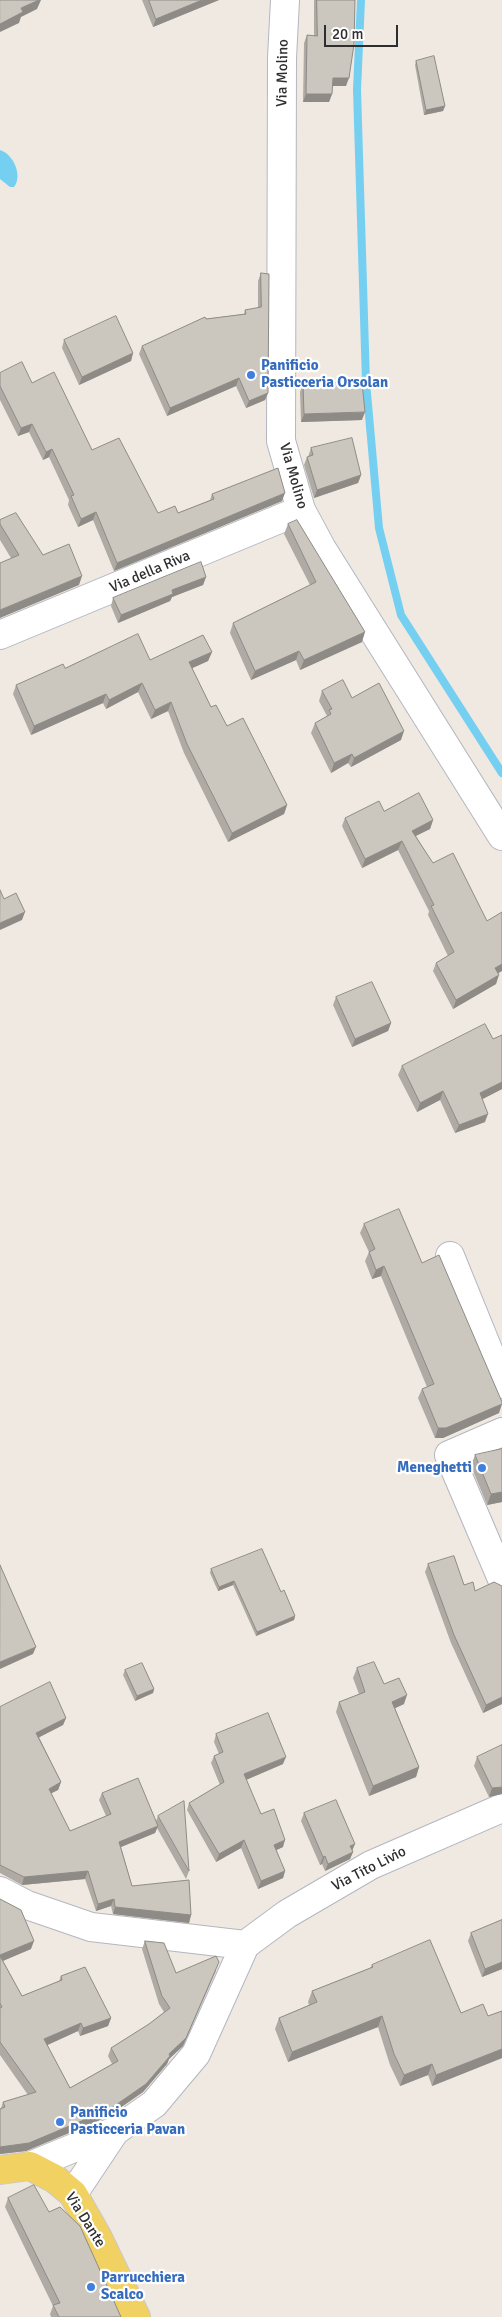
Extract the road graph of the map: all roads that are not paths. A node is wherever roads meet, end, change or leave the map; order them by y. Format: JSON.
{"nodes":[{"id":1,"x":285,"y":0,"type":"edge"},
{"id":2,"x":301,"y":510,"type":"junction"},
{"id":3,"x":0,"y":635,"type":"edge"},
{"id":4,"x":502,"y":836,"type":"edge"},
{"id":5,"x":450,"y":1256,"type":"dead end"},
{"id":6,"x":502,"y":1384,"type":"edge"},
{"id":7,"x":502,"y":1432,"type":"edge"},
{"id":8,"x":502,"y":1579,"type":"edge"},
{"id":9,"x":502,"y":1808,"type":"edge"},
{"id":10,"x":0,"y":1891,"type":"edge"},
{"id":11,"x":245,"y":1945,"type":"junction"},
{"id":12,"x":115,"y":2131,"type":"junction"},
{"id":13,"x":30,"y":2166,"type":"junction"},
{"id":14,"x":0,"y":2170,"type":"edge"},
{"id":15,"x":73,"y":2194,"type":"junction"},
{"id":16,"x":136,"y":2317,"type":"edge"}],
"edges":[{"from":1,"to":2,"type":"street","name":"Via Molino"},
{"from":2,"to":3,"type":"street","name":"Via della Riva"},
{"from":2,"to":4,"type":"street","name":"Via Molino"},
{"from":5,"to":6,"type":"street"},
{"from":7,"to":8,"type":"street"},
{"from":9,"to":11,"type":"street","name":"Via Tito Livio"},
{"from":10,"to":11,"type":"street"},
{"from":11,"to":12,"type":"street","name":"Via Tito Livio"},
{"from":12,"to":13,"type":"street","name":"Via Tito Livio"},
{"from":12,"to":15,"type":"street","name":"Via Tito Livio"},
{"from":13,"to":14,"type":"main road"},
{"from":13,"to":15,"type":"main road","name":"Via Dante"},
{"from":15,"to":16,"type":"main road","name":"Via Dante"}]}
